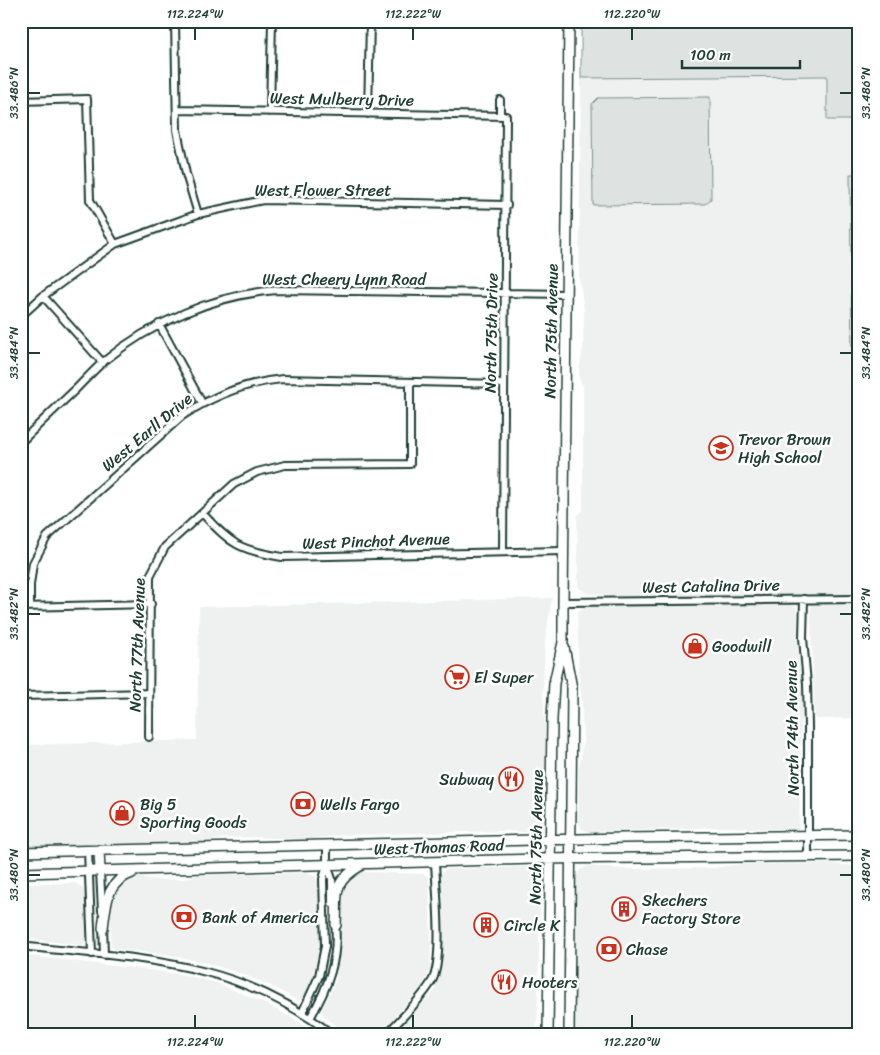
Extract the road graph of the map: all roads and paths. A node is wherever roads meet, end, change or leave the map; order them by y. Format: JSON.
{"nodes":[{"id":1,"x":174,"y":21,"type":"edge"},
{"id":2,"x":272,"y":21,"type":"edge"},
{"id":3,"x":370,"y":21,"type":"edge"},
{"id":4,"x":569,"y":21,"type":"edge"},
{"id":5,"x":500,"y":100,"type":"dead end"},
{"id":6,"x":21,"y":101,"type":"edge"},
{"id":7,"x":177,"y":110,"type":"junction"},
{"id":8,"x":270,"y":112,"type":"junction"},
{"id":9,"x":368,"y":114,"type":"junction"},
{"id":10,"x":503,"y":116,"type":"junction"},
{"id":11,"x":507,"y":205,"type":"junction"},
{"id":12,"x":198,"y":214,"type":"junction"},
{"id":13,"x":115,"y":244,"type":"junction"},
{"id":14,"x":505,"y":293,"type":"junction"},
{"id":15,"x":566,"y":294,"type":"junction"},
{"id":16,"x":43,"y":296,"type":"junction"},
{"id":17,"x":21,"y":316,"type":"edge"},
{"id":18,"x":159,"y":324,"type":"junction"},
{"id":19,"x":102,"y":363,"type":"junction"},
{"id":20,"x":410,"y":382,"type":"junction"},
{"id":21,"x":504,"y":384,"type":"junction"},
{"id":22,"x":202,"y":403,"type":"junction"},
{"id":23,"x":21,"y":442,"type":"edge"},
{"id":24,"x":203,"y":514,"type":"junction"},
{"id":25,"x":503,"y":551,"type":"junction"},
{"id":26,"x":564,"y":551,"type":"junction"},
{"id":27,"x":859,"y":598,"type":"edge"},
{"id":28,"x":804,"y":599,"type":"junction"},
{"id":29,"x":564,"y":602,"type":"junction"},
{"id":30,"x":151,"y":604,"type":"junction"},
{"id":31,"x":21,"y":606,"type":"edge"},
{"id":32,"x":30,"y":606,"type":"junction"},
{"id":33,"x":563,"y":642,"type":"junction"},
{"id":34,"x":148,"y":693,"type":"junction"},
{"id":35,"x":21,"y":696,"type":"edge"},
{"id":36,"x":149,"y":737,"type":"dead end"},
{"id":37,"x":859,"y":835,"type":"edge"},
{"id":38,"x":808,"y":836,"type":"junction"},
{"id":39,"x":551,"y":840,"type":"junction"},
{"id":40,"x":572,"y":840,"type":"junction"},
{"id":41,"x":327,"y":844,"type":"junction"},
{"id":42,"x":88,"y":850,"type":"junction"},
{"id":43,"x":99,"y":850,"type":"junction"},
{"id":44,"x":21,"y":852,"type":"edge"},
{"id":45,"x":859,"y":856,"type":"edge"},
{"id":46,"x":808,"y":857,"type":"junction"},
{"id":47,"x":550,"y":859,"type":"junction"},
{"id":48,"x":571,"y":859,"type":"junction"},
{"id":49,"x":435,"y":862,"type":"junction"},
{"id":50,"x":362,"y":864,"type":"junction"},
{"id":51,"x":327,"y":865,"type":"junction"},
{"id":52,"x":139,"y":870,"type":"junction"},
{"id":53,"x":100,"y":871,"type":"junction"},
{"id":54,"x":89,"y":872,"type":"junction"},
{"id":55,"x":21,"y":873,"type":"edge"},
{"id":56,"x":336,"y":925,"type":"junction"},
{"id":57,"x":103,"y":928,"type":"junction"},
{"id":58,"x":21,"y":946,"type":"edge"},
{"id":59,"x":92,"y":954,"type":"junction"},
{"id":60,"x":104,"y":955,"type":"junction"},
{"id":61,"x":302,"y":1013,"type":"junction"},
{"id":62,"x":310,"y":1018,"type":"junction"},
{"id":63,"x":332,"y":1034,"type":"edge"},
{"id":64,"x":387,"y":1034,"type":"edge"},
{"id":65,"x":548,"y":1034,"type":"edge"},
{"id":66,"x":569,"y":1034,"type":"edge"}],
"edges":[{"from":1,"to":7,"type":"street"},
{"from":2,"to":8,"type":"street"},
{"from":3,"to":9,"type":"street"},
{"from":4,"to":15,"type":"main road","name":"North 75th Avenue"},
{"from":5,"to":10,"type":"street","name":"North 75th Drive"},
{"from":6,"to":13,"type":"street"},
{"from":7,"to":8,"type":"street","name":"West Mulberry Drive"},
{"from":7,"to":12,"type":"street"},
{"from":8,"to":9,"type":"street","name":"West Mulberry Drive"},
{"from":9,"to":10,"type":"street","name":"West Mulberry Drive"},
{"from":10,"to":11,"type":"street","name":"North 75th Drive"},
{"from":11,"to":12,"type":"street","name":"West Flower Street"},
{"from":11,"to":14,"type":"street","name":"North 75th Drive"},
{"from":12,"to":13,"type":"street","name":"West Flower Street"},
{"from":13,"to":16,"type":"street","name":"West Flower Street"},
{"from":14,"to":15,"type":"street","name":"West Cheery Lynn Road"},
{"from":14,"to":18,"type":"street","name":"West Cheery Lynn Road"},
{"from":14,"to":21,"type":"street","name":"North 75th Drive"},
{"from":15,"to":26,"type":"main road","name":"North 75th Avenue"},
{"from":16,"to":17,"type":"street","name":"West Flower Street"},
{"from":16,"to":19,"type":"street"},
{"from":18,"to":19,"type":"street","name":"West Cheery Lynn Road"},
{"from":18,"to":22,"type":"street"},
{"from":19,"to":23,"type":"street","name":"West Cheery Lynn Road"},
{"from":20,"to":21,"type":"street","name":"West Earll Drive"},
{"from":20,"to":22,"type":"street","name":"West Earll Drive"},
{"from":20,"to":24,"type":"street","name":"North 77th Avenue"},
{"from":21,"to":25,"type":"street","name":"North 75th Drive"},
{"from":22,"to":32,"type":"street","name":"West Earll Drive"},
{"from":24,"to":25,"type":"street","name":"West Pinchot Avenue"},
{"from":24,"to":30,"type":"street","name":"North 77th Avenue"},
{"from":25,"to":26,"type":"street","name":"West Pinchot Avenue"},
{"from":26,"to":29,"type":"main road","name":"North 75th Avenue"},
{"from":27,"to":28,"type":"street","name":"West Catalina Drive"},
{"from":28,"to":29,"type":"street","name":"West Catalina Drive"},
{"from":28,"to":38,"type":"street","name":"North 74th Avenue"},
{"from":29,"to":33,"type":"main road","name":"North 75th Avenue"},
{"from":30,"to":32,"type":"street"},
{"from":30,"to":34,"type":"street","name":"North 77th Avenue"},
{"from":31,"to":32,"type":"street"},
{"from":33,"to":39,"type":"main road","name":"North 75th Avenue"},
{"from":33,"to":40,"type":"main road","name":"North 75th Avenue"},
{"from":34,"to":35,"type":"street"},
{"from":34,"to":36,"type":"street","name":"North 77th Avenue"},
{"from":37,"to":38,"type":"main road","name":"West Thomas Road"},
{"from":38,"to":40,"type":"main road","name":"West Thomas Road"},
{"from":38,"to":46,"type":"street","name":"North 74th Avenue"},
{"from":39,"to":40,"type":"main road","name":"West Thomas Road"},
{"from":39,"to":41,"type":"main road","name":"West Thomas Road"},
{"from":39,"to":47,"type":"main road","name":"North 75th Avenue"},
{"from":40,"to":48,"type":"main road","name":"North 75th Avenue"},
{"from":41,"to":43,"type":"main road","name":"West Thomas Road"},
{"from":41,"to":51,"type":"street"},
{"from":42,"to":43,"type":"main road","name":"West Thomas Road"},
{"from":42,"to":44,"type":"main road","name":"West Thomas Road"},
{"from":42,"to":54,"type":"street"},
{"from":43,"to":53,"type":"main road"},
{"from":45,"to":46,"type":"main road","name":"West Thomas Road"},
{"from":46,"to":48,"type":"main road","name":"West Thomas Road"},
{"from":47,"to":48,"type":"main road","name":"West Thomas Road"},
{"from":47,"to":49,"type":"main road","name":"West Thomas Road"},
{"from":47,"to":65,"type":"main road","name":"North 75th Avenue"},
{"from":48,"to":66,"type":"main road","name":"North 75th Avenue"},
{"from":49,"to":50,"type":"main road","name":"West Thomas Road"},
{"from":49,"to":64,"type":"street"},
{"from":50,"to":51,"type":"main road","name":"West Thomas Road"},
{"from":50,"to":56,"type":"main road"},
{"from":51,"to":52,"type":"main road","name":"West Thomas Road"},
{"from":51,"to":56,"type":"street"},
{"from":51,"to":61,"type":"street"},
{"from":52,"to":53,"type":"main road","name":"West Thomas Road"},
{"from":52,"to":57,"type":"main road"},
{"from":53,"to":54,"type":"main road","name":"West Thomas Road"},
{"from":53,"to":57,"type":"street"},
{"from":54,"to":55,"type":"main road","name":"West Thomas Road"},
{"from":54,"to":59,"type":"street"},
{"from":56,"to":62,"type":"street"},
{"from":57,"to":60,"type":"street"},
{"from":58,"to":59,"type":"street"},
{"from":59,"to":60,"type":"street"},
{"from":60,"to":61,"type":"street"},
{"from":61,"to":62,"type":"street"},
{"from":62,"to":63,"type":"street"}]}
